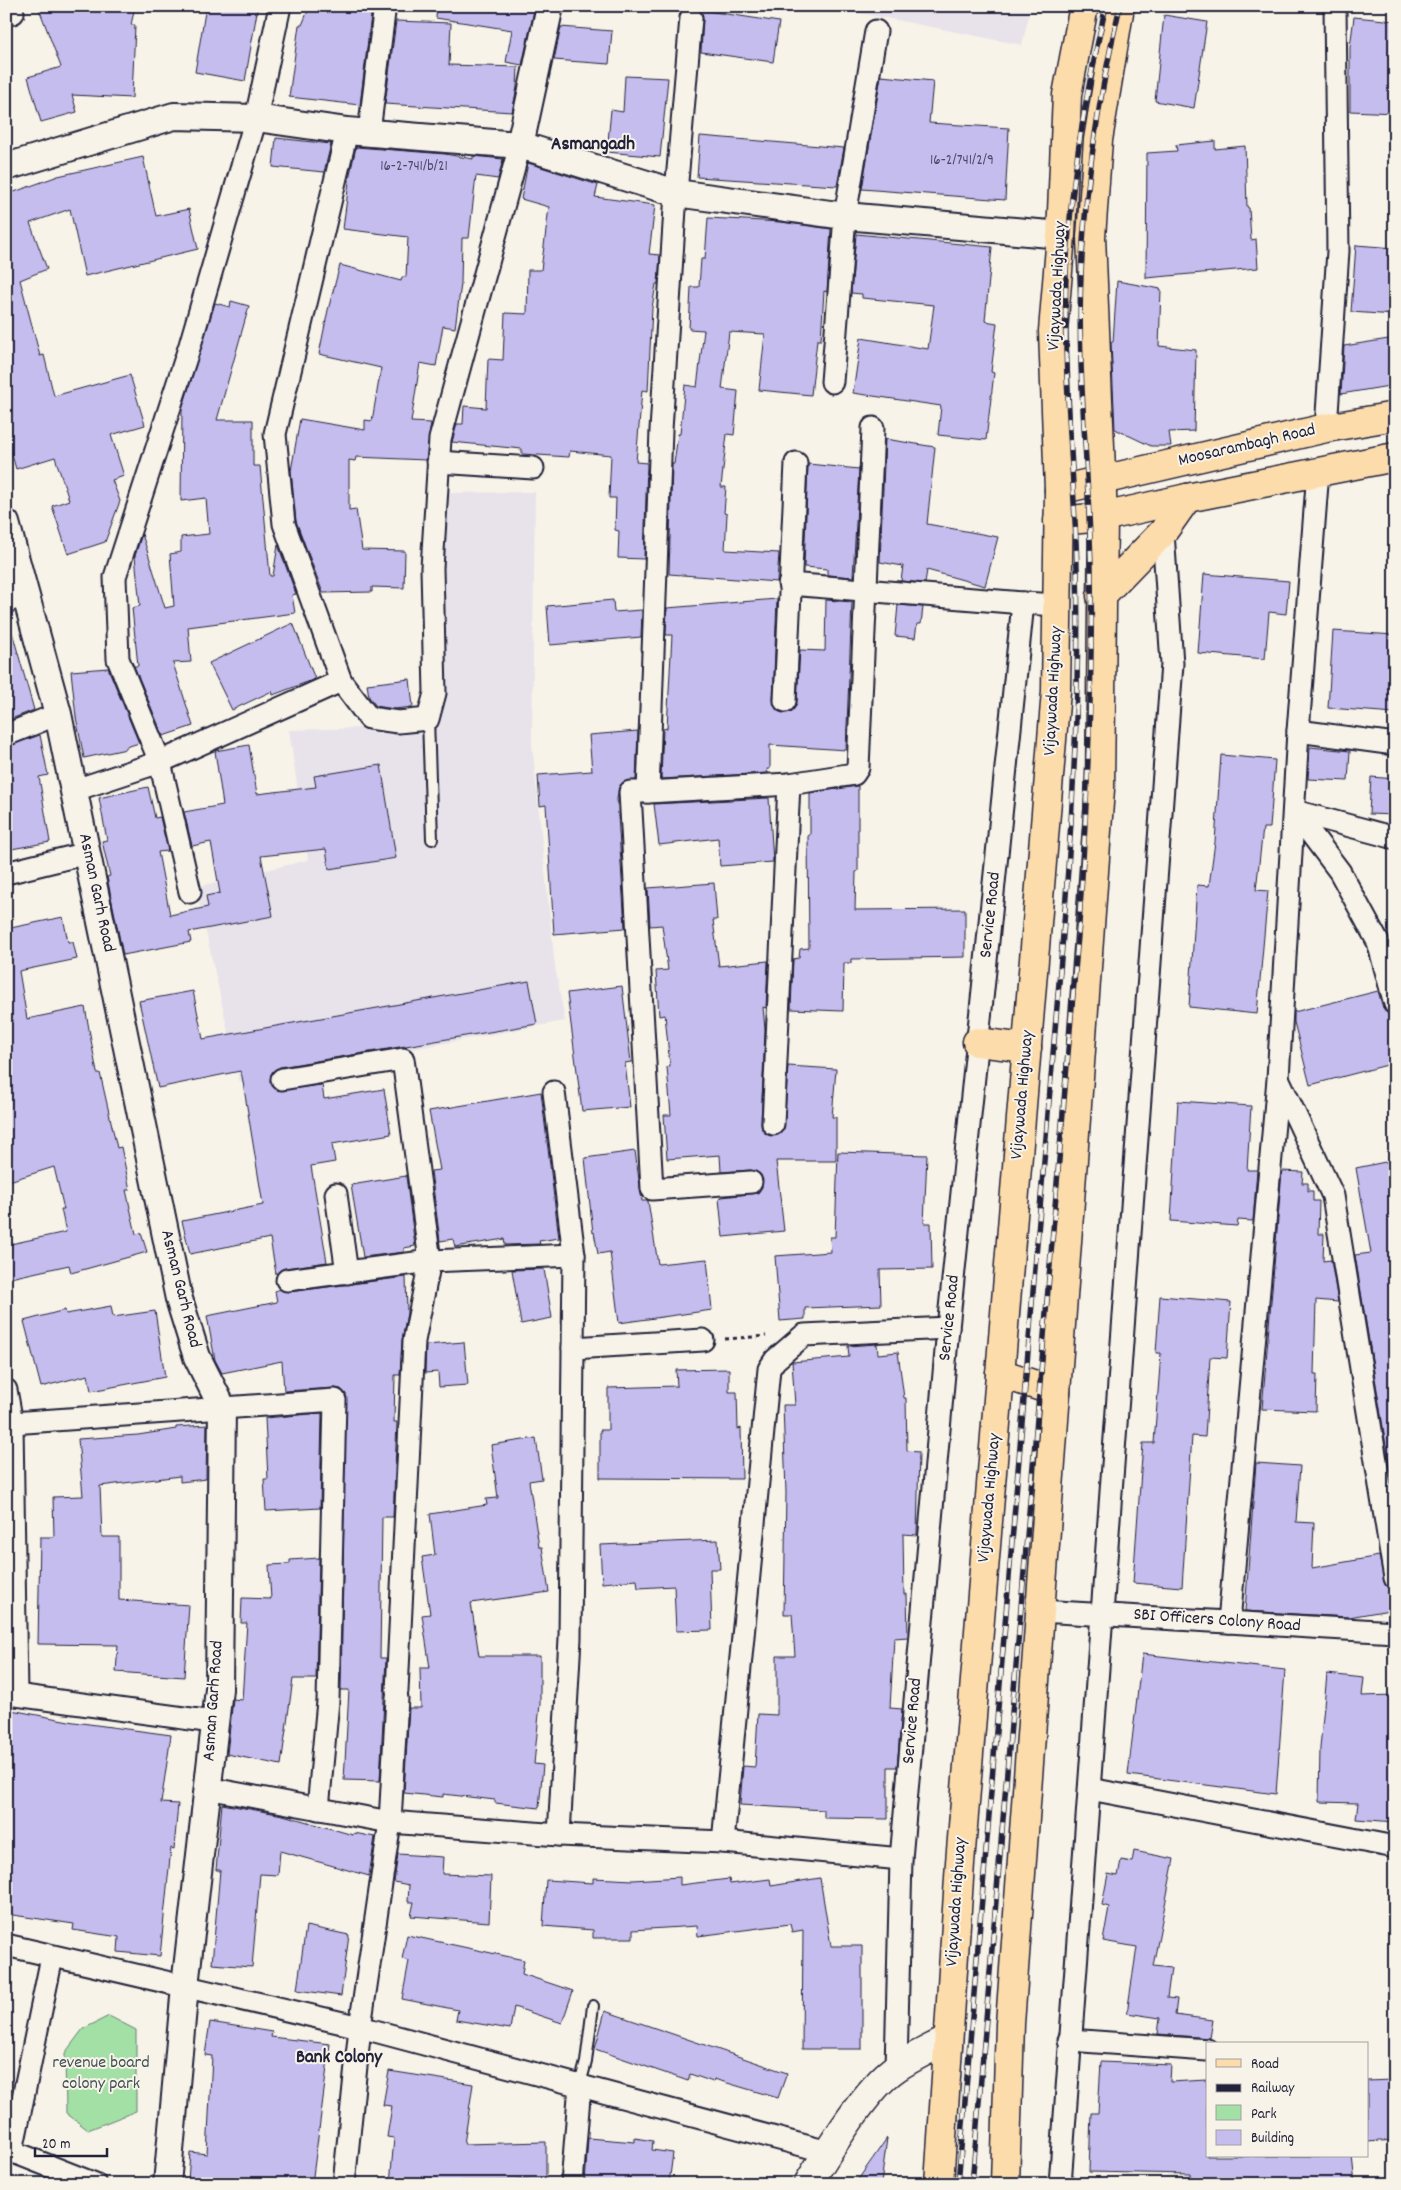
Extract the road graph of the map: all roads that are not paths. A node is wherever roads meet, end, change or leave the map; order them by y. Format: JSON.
{"nodes":[{"id":1,"x":11,"y":6,"type":"edge"},
{"id":2,"x":280,"y":6,"type":"edge"},
{"id":3,"x":550,"y":6,"type":"edge"},
{"id":4,"x":1084,"y":6,"type":"edge"},
{"id":5,"x":1120,"y":6,"type":"edge"},
{"id":6,"x":1335,"y":6,"type":"edge"},
{"id":7,"x":384,"y":13,"type":"dead end"},
{"id":8,"x":6,"y":15,"type":"edge"},
{"id":9,"x":691,"y":18,"type":"dead end"},
{"id":10,"x":876,"y":31,"type":"dead end"},
{"id":11,"x":256,"y":118,"type":"junction"},
{"id":12,"x":358,"y":132,"type":"junction"},
{"id":13,"x":520,"y":145,"type":"junction"},
{"id":14,"x":6,"y":167,"type":"edge"},
{"id":15,"x":676,"y":193,"type":"junction"},
{"id":16,"x":845,"y":216,"type":"junction"},
{"id":17,"x":1061,"y":234,"type":"junction"},
{"id":18,"x":832,"y":382,"type":"dead end"},
{"id":19,"x":1395,"y":416,"type":"edge"},
{"id":20,"x":873,"y":428,"type":"dead end"},
{"id":21,"x":1326,"y":428,"type":"junction"},
{"id":22,"x":1395,"y":456,"type":"edge"},
{"id":23,"x":438,"y":462,"type":"junction"},
{"id":24,"x":796,"y":463,"type":"dead end"},
{"id":25,"x":533,"y":468,"type":"dead end"},
{"id":26,"x":1318,"y":471,"type":"junction"},
{"id":27,"x":1100,"y":480,"type":"junction"},
{"id":28,"x":1059,"y":490,"type":"junction"},
{"id":29,"x":1187,"y":498,"type":"junction"},
{"id":30,"x":1104,"y":517,"type":"junction"},
{"id":31,"x":1058,"y":521,"type":"junction"},
{"id":32,"x":6,"y":523,"type":"edge"},
{"id":33,"x":1163,"y":532,"type":"junction"},
{"id":34,"x":790,"y":584,"type":"junction"},
{"id":35,"x":864,"y":590,"type":"junction"},
{"id":36,"x":1101,"y":596,"type":"junction"},
{"id":37,"x":17,"y":598,"type":"edge"},
{"id":38,"x":1023,"y":603,"type":"junction"},
{"id":39,"x":1057,"y":605,"type":"junction"},
{"id":40,"x":341,"y":681,"type":"junction"},
{"id":41,"x":786,"y":701,"type":"dead end"},
{"id":42,"x":58,"y":714,"type":"junction"},
{"id":43,"x":428,"y":719,"type":"junction"},
{"id":44,"x":1298,"y":731,"type":"junction"},
{"id":45,"x":6,"y":736,"type":"edge"},
{"id":46,"x":1395,"y":744,"type":"edge"},
{"id":47,"x":160,"y":762,"type":"junction"},
{"id":48,"x":789,"y":784,"type":"junction"},
{"id":49,"x":75,"y":790,"type":"junction"},
{"id":50,"x":648,"y":792,"type":"junction"},
{"id":51,"x":1294,"y":811,"type":"junction"},
{"id":52,"x":1395,"y":838,"type":"edge"},
{"id":53,"x":432,"y":839,"type":"dead end"},
{"id":54,"x":87,"y":853,"type":"junction"},
{"id":55,"x":6,"y":873,"type":"edge"},
{"id":56,"x":190,"y":892,"type":"dead end"},
{"id":57,"x":1395,"y":1004,"type":"edge"},
{"id":58,"x":977,"y":1042,"type":"junction"},
{"id":59,"x":1027,"y":1048,"type":"junction"},
{"id":60,"x":282,"y":1079,"type":"dead end"},
{"id":61,"x":1278,"y":1079,"type":"junction"},
{"id":62,"x":554,"y":1092,"type":"dead end"},
{"id":63,"x":773,"y":1124,"type":"dead end"},
{"id":64,"x":751,"y":1182,"type":"dead end"},
{"id":65,"x":336,"y":1194,"type":"dead end"},
{"id":66,"x":574,"y":1255,"type":"junction"},
{"id":67,"x":430,"y":1261,"type":"junction"},
{"id":68,"x":347,"y":1273,"type":"junction"},
{"id":69,"x":288,"y":1280,"type":"dead end"},
{"id":70,"x":948,"y":1328,"type":"junction"},
{"id":71,"x":703,"y":1340,"type":"road end"},
{"id":72,"x":573,"y":1348,"type":"junction"},
{"id":73,"x":1000,"y":1373,"type":"junction"},
{"id":74,"x":6,"y":1390,"type":"edge"},
{"id":75,"x":1056,"y":1392,"type":"junction"},
{"id":76,"x":222,"y":1407,"type":"junction"},
{"id":77,"x":12,"y":1423,"type":"junction"},
{"id":78,"x":1395,"y":1578,"type":"edge"},
{"id":79,"x":1040,"y":1611,"type":"junction"},
{"id":80,"x":1102,"y":1614,"type":"junction"},
{"id":81,"x":1229,"y":1622,"type":"junction"},
{"id":82,"x":1395,"y":1632,"type":"edge"},
{"id":83,"x":213,"y":1722,"type":"junction"},
{"id":84,"x":207,"y":1788,"type":"junction"},
{"id":85,"x":1090,"y":1789,"type":"junction"},
{"id":86,"x":318,"y":1809,"type":"junction"},
{"id":87,"x":390,"y":1822,"type":"junction"},
{"id":88,"x":560,"y":1835,"type":"junction"},
{"id":89,"x":723,"y":1842,"type":"junction"},
{"id":90,"x":1395,"y":1847,"type":"edge"},
{"id":91,"x":901,"y":1859,"type":"junction"},
{"id":92,"x":6,"y":1945,"type":"edge"},
{"id":93,"x":52,"y":1957,"type":"junction"},
{"id":94,"x":185,"y":1986,"type":"junction"},
{"id":95,"x":593,"y":2006,"type":"dead end"},
{"id":96,"x":360,"y":2027,"type":"junction"},
{"id":97,"x":947,"y":2040,"type":"junction"},
{"id":98,"x":1069,"y":2040,"type":"junction"},
{"id":99,"x":1206,"y":2050,"type":"edge"},
{"id":100,"x":896,"y":2068,"type":"junction"},
{"id":101,"x":580,"y":2084,"type":"junction"},
{"id":102,"x":9,"y":2150,"type":"edge"},
{"id":103,"x":828,"y":2152,"type":"junction"},
{"id":104,"x":95,"y":2184,"type":"edge"},
{"id":105,"x":167,"y":2184,"type":"edge"},
{"id":106,"x":344,"y":2184,"type":"edge"},
{"id":107,"x":572,"y":2184,"type":"edge"},
{"id":108,"x":808,"y":2184,"type":"edge"},
{"id":109,"x":939,"y":2184,"type":"edge"},
{"id":110,"x":1005,"y":2184,"type":"edge"},
{"id":111,"x":1060,"y":2184,"type":"edge"}],
"edges":[{"from":1,"to":8,"type":"street"},
{"from":2,"to":11,"type":"street"},
{"from":3,"to":13,"type":"street"},
{"from":4,"to":17,"type":"main road","name":"Vijaywada Highway"},
{"from":5,"to":27,"type":"main road","name":"Vijaywada Highway"},
{"from":6,"to":21,"type":"street"},
{"from":7,"to":12,"type":"street"},
{"from":9,"to":15,"type":"street"},
{"from":10,"to":16,"type":"street"},
{"from":11,"to":12,"type":"street"},
{"from":11,"to":14,"type":"street"},
{"from":11,"to":47,"type":"street"},
{"from":12,"to":13,"type":"street"},
{"from":12,"to":40,"type":"street"},
{"from":13,"to":15,"type":"street"},
{"from":13,"to":23,"type":"street"},
{"from":15,"to":16,"type":"street"},
{"from":15,"to":50,"type":"street"},
{"from":16,"to":17,"type":"street"},
{"from":16,"to":18,"type":"street"},
{"from":17,"to":28,"type":"main road","name":"Vijaywada Highway"},
{"from":19,"to":21,"type":"main road","name":"Moosarambagh Road"},
{"from":20,"to":35,"type":"street"},
{"from":21,"to":27,"type":"main road","name":"Moosarambagh Road"},
{"from":22,"to":26,"type":"main road","name":"Moosarambagh Road"},
{"from":23,"to":25,"type":"street"},
{"from":23,"to":43,"type":"street"},
{"from":24,"to":34,"type":"street"},
{"from":26,"to":29,"type":"main road","name":"Moosarambagh Road"},
{"from":26,"to":44,"type":"street"},
{"from":27,"to":28,"type":"main road","name":"Moosarambagh Road"},
{"from":27,"to":30,"type":"main road","name":"Vijaywada Highway"},
{"from":28,"to":31,"type":"main road","name":"Vijaywada Highway"},
{"from":29,"to":30,"type":"main road","name":"Moosarambagh Road"},
{"from":29,"to":33,"type":"main road"},
{"from":30,"to":31,"type":"main road","name":"Moosarambagh Road"},
{"from":30,"to":36,"type":"main road","name":"Vijaywada Highway"},
{"from":31,"to":39,"type":"main road","name":"Vijaywada Highway"},
{"from":32,"to":37,"type":"street","name":"Asman Garh Road"},
{"from":33,"to":36,"type":"main road"},
{"from":33,"to":80,"type":"street"},
{"from":34,"to":35,"type":"street"},
{"from":34,"to":41,"type":"street"},
{"from":35,"to":38,"type":"street"},
{"from":35,"to":48,"type":"street"},
{"from":36,"to":75,"type":"main road","name":"Vijaywada Highway"},
{"from":37,"to":42,"type":"street","name":"Asman Garh Road"},
{"from":38,"to":39,"type":"street"},
{"from":38,"to":58,"type":"street","name":"Service Road"},
{"from":39,"to":59,"type":"main road","name":"Vijaywada Highway"},
{"from":40,"to":43,"type":"street"},
{"from":40,"to":47,"type":"street"},
{"from":42,"to":45,"type":"street"},
{"from":42,"to":49,"type":"street","name":"Asman Garh Road"},
{"from":43,"to":53,"type":"lane"},
{"from":44,"to":46,"type":"street"},
{"from":44,"to":51,"type":"street"},
{"from":47,"to":49,"type":"street"},
{"from":47,"to":56,"type":"street"},
{"from":48,"to":50,"type":"street"},
{"from":48,"to":63,"type":"street"},
{"from":49,"to":54,"type":"street","name":"Asman Garh Road"},
{"from":50,"to":64,"type":"street"},
{"from":51,"to":52,"type":"street"},
{"from":51,"to":57,"type":"street"},
{"from":51,"to":61,"type":"street"},
{"from":54,"to":55,"type":"street"},
{"from":54,"to":76,"type":"street","name":"Asman Garh Road"},
{"from":58,"to":59,"type":"main road"},
{"from":58,"to":70,"type":"street","name":"Service Road"},
{"from":59,"to":73,"type":"main road","name":"Vijaywada Highway"},
{"from":60,"to":67,"type":"street"},
{"from":61,"to":78,"type":"street"},
{"from":61,"to":81,"type":"street"},
{"from":62,"to":66,"type":"street"},
{"from":65,"to":68,"type":"street"},
{"from":66,"to":67,"type":"street"},
{"from":66,"to":72,"type":"street"},
{"from":67,"to":68,"type":"street"},
{"from":67,"to":87,"type":"street"},
{"from":68,"to":69,"type":"street"},
{"from":70,"to":89,"type":"street"},
{"from":70,"to":91,"type":"street","name":"Service Road"},
{"from":71,"to":72,"type":"street"},
{"from":72,"to":88,"type":"street"},
{"from":73,"to":75,"type":"main road"},
{"from":73,"to":97,"type":"main road","name":"Vijaywada Highway"},
{"from":74,"to":77,"type":"street"},
{"from":75,"to":79,"type":"main road","name":"Vijaywada Highway"},
{"from":76,"to":77,"type":"street"},
{"from":76,"to":83,"type":"street","name":"Asman Garh Road"},
{"from":76,"to":86,"type":"street"},
{"from":77,"to":83,"type":"street"},
{"from":79,"to":80,"type":"street","name":"SBI Officers Colony Road"},
{"from":79,"to":110,"type":"main road","name":"Vijaywada Highway"},
{"from":80,"to":81,"type":"street","name":"SBI Officers Colony Road"},
{"from":80,"to":85,"type":"street"},
{"from":81,"to":82,"type":"street","name":"SBI Officers Colony Road"},
{"from":83,"to":84,"type":"street","name":"Asman Garh Road"},
{"from":84,"to":86,"type":"street"},
{"from":84,"to":94,"type":"street","name":"Asman Garh Road"},
{"from":85,"to":90,"type":"street"},
{"from":85,"to":98,"type":"street"},
{"from":86,"to":87,"type":"street"},
{"from":87,"to":88,"type":"street"},
{"from":87,"to":96,"type":"street"},
{"from":88,"to":89,"type":"street"},
{"from":89,"to":91,"type":"street"},
{"from":91,"to":100,"type":"street","name":"Service Road"},
{"from":92,"to":93,"type":"street"},
{"from":93,"to":94,"type":"street"},
{"from":93,"to":102,"type":"street"},
{"from":94,"to":96,"type":"street"},
{"from":94,"to":105,"type":"street","name":"Asman Garh Road"},
{"from":95,"to":101,"type":"lane"},
{"from":96,"to":101,"type":"street"},
{"from":96,"to":106,"type":"street"},
{"from":97,"to":100,"type":"main road"},
{"from":97,"to":109,"type":"main road","name":"Vijaywada Highway"},
{"from":98,"to":99,"type":"street"},
{"from":98,"to":111,"type":"street"},
{"from":100,"to":103,"type":"main road"},
{"from":101,"to":103,"type":"street"},
{"from":101,"to":107,"type":"street"},
{"from":102,"to":104,"type":"street"},
{"from":103,"to":108,"type":"main road"}]}
